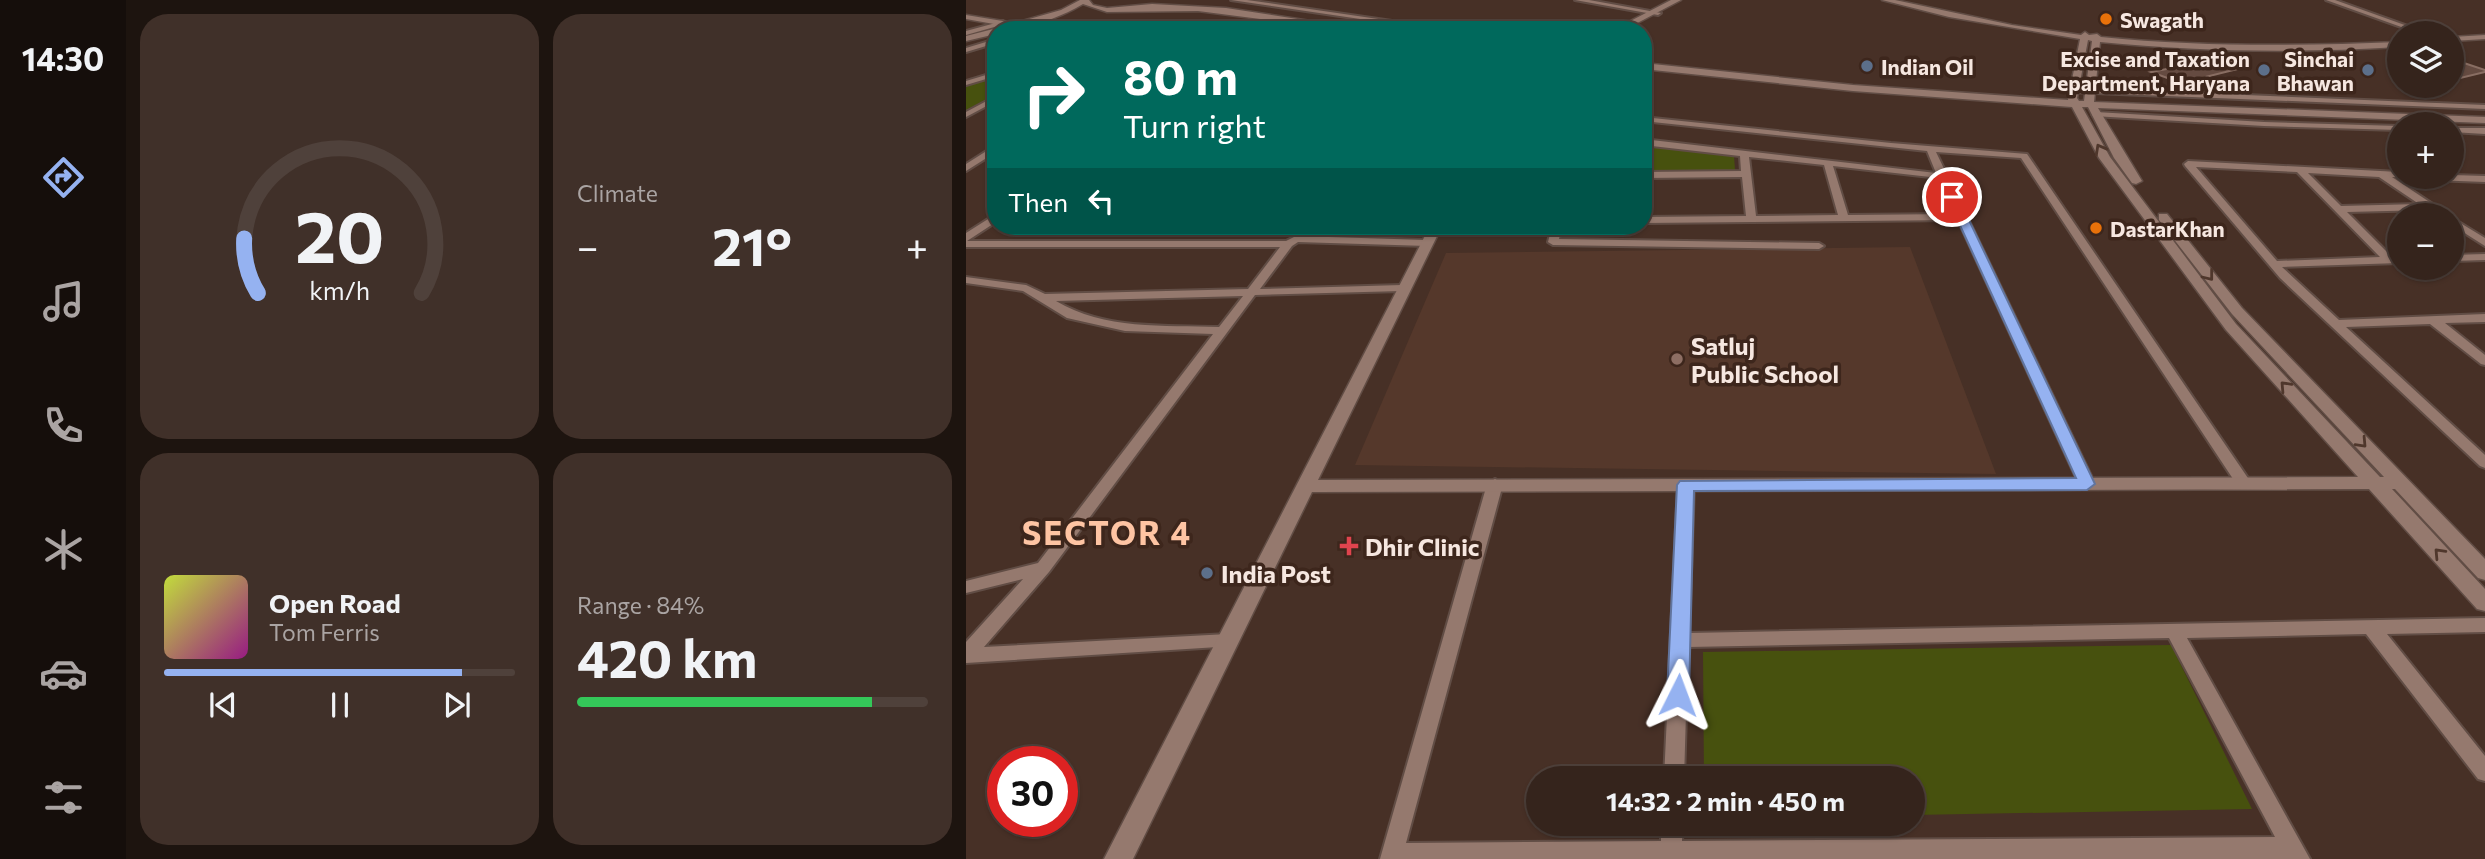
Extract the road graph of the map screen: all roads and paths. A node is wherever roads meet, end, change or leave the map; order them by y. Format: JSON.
{"nodes":[{"id":1,"x":1179,"y":0,"type":"edge"},
{"id":2,"x":1201,"y":0,"type":"edge"},
{"id":3,"x":1234,"y":0,"type":"edge"},
{"id":4,"x":1578,"y":0,"type":"edge"},
{"id":5,"x":1595,"y":0,"type":"edge"},
{"id":6,"x":1677,"y":0,"type":"edge"},
{"id":7,"x":1687,"y":0,"type":"edge"},
{"id":8,"x":1886,"y":0,"type":"edge"},
{"id":9,"x":1898,"y":0,"type":"edge"},
{"id":10,"x":2319,"y":0,"type":"edge"},
{"id":11,"x":2329,"y":0,"type":"edge"},
{"id":12,"x":1084,"y":1,"type":"edge"},
{"id":13,"x":1142,"y":8,"type":"junction"},
{"id":14,"x":1107,"y":9,"type":"junction"},
{"id":15,"x":1657,"y":11,"type":"junction"},
{"id":16,"x":966,"y":17,"type":"edge"},
{"id":17,"x":1038,"y":21,"type":"edge"},
{"id":18,"x":1049,"y":21,"type":"edge"},
{"id":19,"x":1299,"y":21,"type":"edge"},
{"id":20,"x":1345,"y":21,"type":"edge"},
{"id":21,"x":1386,"y":21,"type":"edge"},
{"id":22,"x":1636,"y":21,"type":"edge"},
{"id":23,"x":1642,"y":21,"type":"edge"},
{"id":24,"x":2389,"y":21,"type":"edge"},
{"id":25,"x":2387,"y":24,"type":"edge"},
{"id":26,"x":987,"y":26,"type":"edge"},
{"id":27,"x":987,"y":31,"type":"edge"},
{"id":28,"x":966,"y":33,"type":"edge"},
{"id":29,"x":987,"y":34,"type":"edge"},
{"id":30,"x":2085,"y":35,"type":"junction"},
{"id":31,"x":2485,"y":35,"type":"edge"},
{"id":32,"x":2464,"y":36,"type":"edge"},
{"id":33,"x":2097,"y":37,"type":"junction"},
{"id":34,"x":966,"y":41,"type":"edge"},
{"id":35,"x":2387,"y":43,"type":"edge"},
{"id":36,"x":987,"y":44,"type":"edge"},
{"id":37,"x":966,"y":50,"type":"edge"},
{"id":38,"x":1652,"y":62,"type":"edge"},
{"id":39,"x":1652,"y":67,"type":"edge"},
{"id":40,"x":987,"y":77,"type":"edge"},
{"id":41,"x":966,"y":83,"type":"edge"},
{"id":42,"x":2084,"y":100,"type":"junction"},
{"id":43,"x":987,"y":103,"type":"edge"},
{"id":44,"x":2485,"y":107,"type":"edge"},
{"id":45,"x":2485,"y":114,"type":"edge"},
{"id":46,"x":966,"y":115,"type":"edge"},
{"id":47,"x":1652,"y":119,"type":"edge"},
{"id":48,"x":2485,"y":120,"type":"edge"},
{"id":49,"x":2387,"y":128,"type":"edge"},
{"id":50,"x":2464,"y":130,"type":"edge"},
{"id":51,"x":2485,"y":131,"type":"edge"},
{"id":52,"x":1652,"y":143,"type":"edge"},
{"id":53,"x":1930,"y":149,"type":"junction"},
{"id":54,"x":1744,"y":153,"type":"junction"},
{"id":55,"x":987,"y":154,"type":"edge"},
{"id":56,"x":1829,"y":165,"type":"junction"},
{"id":57,"x":966,"y":168,"type":"edge"},
{"id":58,"x":2300,"y":170,"type":"junction"},
{"id":59,"x":1746,"y":174,"type":"junction"},
{"id":60,"x":2380,"y":174,"type":"junction"},
{"id":61,"x":2387,"y":174,"type":"edge"},
{"id":62,"x":1652,"y":175,"type":"edge"},
{"id":63,"x":1944,"y":176,"type":"junction"},
{"id":64,"x":2464,"y":179,"type":"edge"},
{"id":65,"x":2484,"y":180,"type":"edge"},
{"id":66,"x":2424,"y":203,"type":"edge"},
{"id":67,"x":2387,"y":208,"type":"edge"},
{"id":68,"x":2339,"y":209,"type":"junction"},
{"id":69,"x":1962,"y":217,"type":"junction"},
{"id":70,"x":1844,"y":218,"type":"junction"},
{"id":71,"x":1751,"y":219,"type":"junction"},
{"id":72,"x":1652,"y":220,"type":"edge"},
{"id":73,"x":987,"y":223,"type":"edge"},
{"id":74,"x":2464,"y":229,"type":"edge"},
{"id":75,"x":1298,"y":235,"type":"edge"},
{"id":76,"x":1414,"y":235,"type":"edge"},
{"id":77,"x":1430,"y":235,"type":"edge"},
{"id":78,"x":1555,"y":235,"type":"edge"},
{"id":79,"x":966,"y":238,"type":"edge"},
{"id":80,"x":1292,"y":242,"type":"junction"},
{"id":81,"x":2485,"y":243,"type":"edge"},
{"id":82,"x":966,"y":244,"type":"edge"},
{"id":83,"x":1819,"y":246,"type":"dead end"},
{"id":84,"x":2387,"y":254,"type":"edge"},
{"id":85,"x":2485,"y":257,"type":"edge"},
{"id":86,"x":2464,"y":258,"type":"edge"},
{"id":87,"x":2387,"y":260,"type":"edge"},
{"id":88,"x":2273,"y":264,"type":"junction"},
{"id":89,"x":966,"y":280,"type":"edge"},
{"id":90,"x":1402,"y":288,"type":"junction"},
{"id":91,"x":1252,"y":292,"type":"junction"},
{"id":92,"x":1041,"y":298,"type":"junction"},
{"id":93,"x":2485,"y":318,"type":"edge"},
{"id":94,"x":2434,"y":320,"type":"junction"},
{"id":95,"x":2335,"y":324,"type":"junction"},
{"id":96,"x":1222,"y":331,"type":"junction"},
{"id":97,"x":2485,"y":361,"type":"edge"},
{"id":98,"x":2485,"y":464,"type":"edge"},
{"id":99,"x":2375,"y":483,"type":"junction"},
{"id":100,"x":1494,"y":484,"type":"junction"},
{"id":101,"x":2087,"y":484,"type":"junction"},
{"id":102,"x":2244,"y":484,"type":"junction"},
{"id":103,"x":2400,"y":484,"type":"junction"},
{"id":104,"x":1306,"y":485,"type":"junction"},
{"id":105,"x":1686,"y":485,"type":"junction"},
{"id":106,"x":1043,"y":568,"type":"junction"},
{"id":107,"x":2485,"y":572,"type":"edge"},
{"id":108,"x":966,"y":587,"type":"edge"},
{"id":109,"x":2485,"y":603,"type":"edge"},
{"id":110,"x":2485,"y":625,"type":"edge"},
{"id":111,"x":2371,"y":627,"type":"junction"},
{"id":112,"x":2174,"y":631,"type":"junction"},
{"id":113,"x":1681,"y":640,"type":"junction"},
{"id":114,"x":1228,"y":641,"type":"junction"},
{"id":115,"x":966,"y":654,"type":"edge"},
{"id":116,"x":1675,"y":766,"type":"edge"},
{"id":117,"x":2485,"y":772,"type":"edge"},
{"id":118,"x":1672,"y":836,"type":"edge"},
{"id":119,"x":1671,"y":854,"type":"junction"},
{"id":120,"x":2296,"y":854,"type":"edge"},
{"id":121,"x":1392,"y":857,"type":"edge"},
{"id":122,"x":1118,"y":859,"type":"edge"}],
"edges":[{"from":1,"to":13,"type":"street"},
{"from":2,"to":20,"type":"street"},
{"from":3,"to":21,"type":"street"},
{"from":4,"to":15,"type":"street"},
{"from":5,"to":15,"type":"street"},
{"from":6,"to":15,"type":"street"},
{"from":7,"to":15,"type":"street"},
{"from":8,"to":30,"type":"street"},
{"from":9,"to":30,"type":"street"},
{"from":10,"to":25,"type":"street"},
{"from":11,"to":24,"type":"street"},
{"from":12,"to":14,"type":"street"},
{"from":12,"to":17,"type":"street"},
{"from":13,"to":14,"type":"street"},
{"from":13,"to":19,"type":"street"},
{"from":14,"to":18,"type":"street"},
{"from":15,"to":22,"type":"street"},
{"from":15,"to":23,"type":"street"},
{"from":16,"to":26,"type":"street"},
{"from":27,"to":28,"type":"street"},
{"from":29,"to":34,"type":"street"},
{"from":30,"to":33,"type":"street"},
{"from":30,"to":42,"type":"street"},
{"from":31,"to":32,"type":"street"},
{"from":33,"to":35,"type":"street"},
{"from":33,"to":42,"type":"street"},
{"from":36,"to":37,"type":"street"},
{"from":38,"to":42,"type":"street"},
{"from":39,"to":42,"type":"street"},
{"from":40,"to":41,"type":"street"},
{"from":42,"to":44,"type":"street"},
{"from":42,"to":45,"type":"street"},
{"from":42,"to":48,"type":"street"},
{"from":42,"to":49,"type":"street"},
{"from":99,"to":42,"type":"street","one_way":true},
{"from":42,"to":103,"type":"street","one_way":true},
{"from":43,"to":46,"type":"street"},
{"from":47,"to":53,"type":"street"},
{"from":50,"to":51,"type":"street"},
{"from":52,"to":54,"type":"street"},
{"from":53,"to":63,"type":"street"},
{"from":53,"to":102,"type":"street"},
{"from":54,"to":56,"type":"street"},
{"from":54,"to":59,"type":"street"},
{"from":55,"to":57,"type":"street"},
{"from":56,"to":63,"type":"street"},
{"from":56,"to":70,"type":"street"},
{"from":58,"to":60,"type":"street"},
{"from":58,"to":68,"type":"street"},
{"from":58,"to":88,"type":"street"},
{"from":59,"to":62,"type":"street"},
{"from":59,"to":71,"type":"street"},
{"from":60,"to":61,"type":"street"},
{"from":60,"to":66,"type":"street"},
{"from":63,"to":69,"type":"street"},
{"from":64,"to":65,"type":"street"},
{"from":67,"to":68,"type":"street"},
{"from":68,"to":84,"type":"street"},
{"from":69,"to":70,"type":"street"},
{"from":69,"to":101,"type":"street"},
{"from":70,"to":71,"type":"street"},
{"from":71,"to":72,"type":"street"},
{"from":73,"to":79,"type":"street"},
{"from":74,"to":81,"type":"street"},
{"from":75,"to":80,"type":"street"},
{"from":76,"to":80,"type":"street"},
{"from":77,"to":90,"type":"street"},
{"from":78,"to":83,"type":"street"},
{"from":80,"to":82,"type":"street"},
{"from":80,"to":91,"type":"street"},
{"from":85,"to":86,"type":"street"},
{"from":87,"to":88,"type":"street"},
{"from":88,"to":95,"type":"street"},
{"from":89,"to":92,"type":"street"},
{"from":90,"to":91,"type":"street"},
{"from":90,"to":104,"type":"street"},
{"from":91,"to":92,"type":"street"},
{"from":91,"to":96,"type":"street"},
{"from":92,"to":96,"type":"street"},
{"from":93,"to":94,"type":"street"},
{"from":94,"to":95,"type":"street"},
{"from":94,"to":97,"type":"street"},
{"from":95,"to":98,"type":"street"},
{"from":96,"to":106,"type":"street"},
{"from":99,"to":102,"type":"street"},
{"from":99,"to":103,"type":"street"},
{"from":109,"to":99,"type":"street","one_way":true},
{"from":100,"to":104,"type":"street"},
{"from":100,"to":105,"type":"street"},
{"from":100,"to":121,"type":"street"},
{"from":101,"to":102,"type":"street"},
{"from":101,"to":105,"type":"street"},
{"from":103,"to":107,"type":"street"},
{"from":104,"to":114,"type":"street"},
{"from":105,"to":113,"type":"street"},
{"from":106,"to":108,"type":"street"},
{"from":106,"to":115,"type":"street"},
{"from":110,"to":111,"type":"street"},
{"from":111,"to":112,"type":"street"},
{"from":111,"to":117,"type":"street"},
{"from":112,"to":113,"type":"street"},
{"from":112,"to":120,"type":"street"},
{"from":113,"to":116,"type":"street"},
{"from":114,"to":115,"type":"street"},
{"from":114,"to":122,"type":"street"},
{"from":118,"to":119,"type":"street"},
{"from":119,"to":120,"type":"street"},
{"from":119,"to":121,"type":"street"}]}
